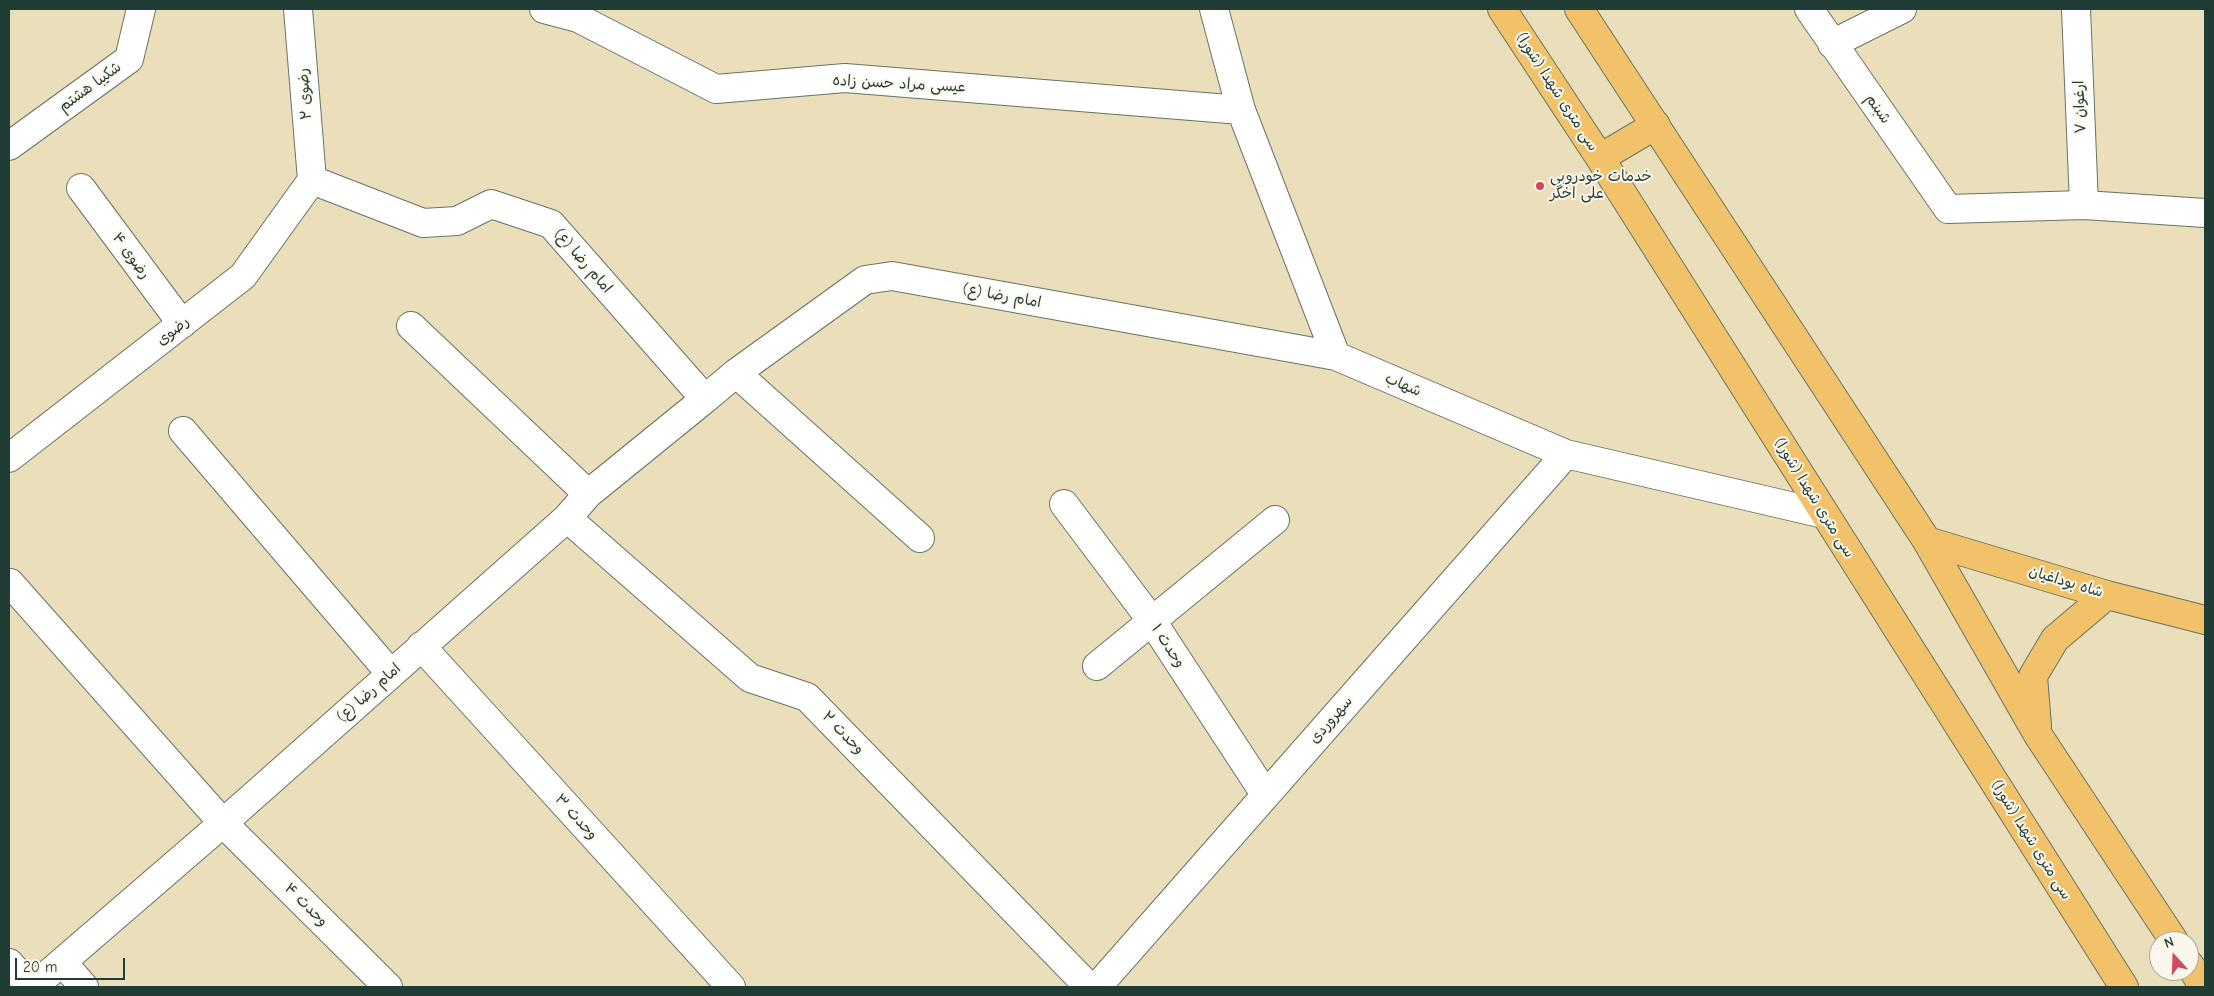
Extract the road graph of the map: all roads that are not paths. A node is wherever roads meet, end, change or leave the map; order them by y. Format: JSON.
{"nodes":[{"id":1,"x":140,"y":9,"type":"edge"},
{"id":2,"x":298,"y":9,"type":"edge"},
{"id":3,"x":544,"y":9,"type":"edge"},
{"id":4,"x":1214,"y":9,"type":"edge"},
{"id":5,"x":1502,"y":9,"type":"edge"},
{"id":6,"x":1579,"y":9,"type":"edge"},
{"id":7,"x":1809,"y":9,"type":"edge"},
{"id":8,"x":1902,"y":9,"type":"edge"},
{"id":9,"x":2076,"y":9,"type":"edge"},
{"id":10,"x":1832,"y":44,"type":"junction"},
{"id":11,"x":1241,"y":110,"type":"junction"},
{"id":12,"x":1656,"y":125,"type":"junction"},
{"id":13,"x":9,"y":146,"type":"edge"},
{"id":14,"x":1600,"y":158,"type":"junction"},
{"id":15,"x":312,"y":180,"type":"junction"},
{"id":16,"x":81,"y":188,"type":"dead end"},
{"id":17,"x":2084,"y":205,"type":"junction"},
{"id":18,"x":2205,"y":213,"type":"edge"},
{"id":19,"x":182,"y":324,"type":"junction"},
{"id":20,"x":411,"y":326,"type":"dead end"},
{"id":21,"x":1336,"y":356,"type":"junction"},
{"id":22,"x":736,"y":373,"type":"junction"},
{"id":23,"x":705,"y":399,"type":"junction"},
{"id":24,"x":184,"y":432,"type":"dead end"},
{"id":25,"x":1566,"y":454,"type":"junction"},
{"id":26,"x":9,"y":458,"type":"edge"},
{"id":27,"x":588,"y":494,"type":"junction"},
{"id":28,"x":1064,"y":504,"type":"dead end"},
{"id":29,"x":1824,"y":514,"type":"junction"},
{"id":30,"x":567,"y":518,"type":"junction"},
{"id":31,"x":1275,"y":520,"type":"dead end"},
{"id":32,"x":920,"y":538,"type":"dead end"},
{"id":33,"x":1927,"y":541,"type":"junction"},
{"id":34,"x":10,"y":583,"type":"edge"},
{"id":35,"x":2107,"y":595,"type":"junction"},
{"id":36,"x":2205,"y":620,"type":"edge"},
{"id":37,"x":1152,"y":621,"type":"junction"},
{"id":38,"x":421,"y":646,"type":"junction"},
{"id":39,"x":1097,"y":666,"type":"dead end"},
{"id":40,"x":391,"y":674,"type":"junction"},
{"id":41,"x":2038,"y":735,"type":"junction"},
{"id":42,"x":1265,"y":794,"type":"junction"},
{"id":43,"x":223,"y":823,"type":"junction"},
{"id":44,"x":2167,"y":931,"type":"edge"},
{"id":45,"x":9,"y":963,"type":"edge"},
{"id":46,"x":63,"y":963,"type":"junction"},
{"id":47,"x":31,"y":987,"type":"edge"},
{"id":48,"x":84,"y":987,"type":"edge"},
{"id":49,"x":388,"y":987,"type":"edge"},
{"id":50,"x":731,"y":987,"type":"edge"},
{"id":51,"x":1089,"y":987,"type":"edge"},
{"id":52,"x":1097,"y":987,"type":"edge"},
{"id":53,"x":2124,"y":987,"type":"edge"}],
"edges":[{"from":1,"to":13,"type":"street","name":"شکیبا هشتم"},
{"from":2,"to":15,"type":"street","name":"رضوی ۲"},
{"from":3,"to":11,"type":"street","name":"عیسی مراد حسن زاده"},
{"from":4,"to":11,"type":"street"},
{"from":5,"to":14,"type":"main road","name":"سی متری شهدا (شورا)"},
{"from":6,"to":12,"type":"main road"},
{"from":7,"to":10,"type":"street","name":"شبنم"},
{"from":8,"to":10,"type":"street"},
{"from":9,"to":17,"type":"street","name":"ارغوان ۷"},
{"from":10,"to":17,"type":"street","name":"شبنم"},
{"from":11,"to":21,"type":"street"},
{"from":12,"to":14,"type":"main road"},
{"from":12,"to":33,"type":"main road"},
{"from":14,"to":29,"type":"main road","name":"سی متری شهدا (شورا)"},
{"from":15,"to":19,"type":"street","name":"رضوی"},
{"from":15,"to":23,"type":"street","name":"امام رضا (ع)"},
{"from":16,"to":19,"type":"street","name":"رضوی ۴"},
{"from":17,"to":18,"type":"street"},
{"from":19,"to":26,"type":"street","name":"رضوی"},
{"from":20,"to":27,"type":"street"},
{"from":21,"to":22,"type":"street","name":"امام رضا (ع)"},
{"from":21,"to":25,"type":"street","name":"شهاب"},
{"from":22,"to":23,"type":"street","name":"امام رضا (ع)"},
{"from":22,"to":32,"type":"street"},
{"from":23,"to":27,"type":"street","name":"امام رضا (ع)"},
{"from":24,"to":40,"type":"street"},
{"from":25,"to":29,"type":"street","name":"شهاب"},
{"from":25,"to":42,"type":"street","name":"سهروردی"},
{"from":27,"to":30,"type":"street","name":"امام رضا (ع)"},
{"from":28,"to":37,"type":"street","name":"وحدت ۱"},
{"from":29,"to":53,"type":"main road","name":"سی متری شهدا (شورا)"},
{"from":30,"to":38,"type":"street","name":"امام رضا (ع)"},
{"from":30,"to":51,"type":"street","name":"وحدت ۲"},
{"from":31,"to":37,"type":"street"},
{"from":33,"to":35,"type":"main road","name":"شاه بوداغیان"},
{"from":33,"to":41,"type":"main road"},
{"from":34,"to":43,"type":"street","name":"وحدت ۴"},
{"from":35,"to":36,"type":"main road","name":"شاه بوداغیان"},
{"from":35,"to":41,"type":"main road"},
{"from":37,"to":39,"type":"street"},
{"from":37,"to":42,"type":"street","name":"وحدت ۱"},
{"from":38,"to":40,"type":"street","name":"امام رضا (ع)"},
{"from":38,"to":50,"type":"street","name":"وحدت ۳"},
{"from":40,"to":43,"type":"street","name":"امام رضا (ع)"},
{"from":41,"to":44,"type":"main road"},
{"from":42,"to":52,"type":"street","name":"سهروردی"},
{"from":43,"to":46,"type":"street","name":"امام رضا (ع)"},
{"from":43,"to":49,"type":"street","name":"وحدت ۴"},
{"from":45,"to":47,"type":"street"},
{"from":46,"to":47,"type":"street","name":"امام رضا (ع)"},
{"from":46,"to":48,"type":"street"}]}
